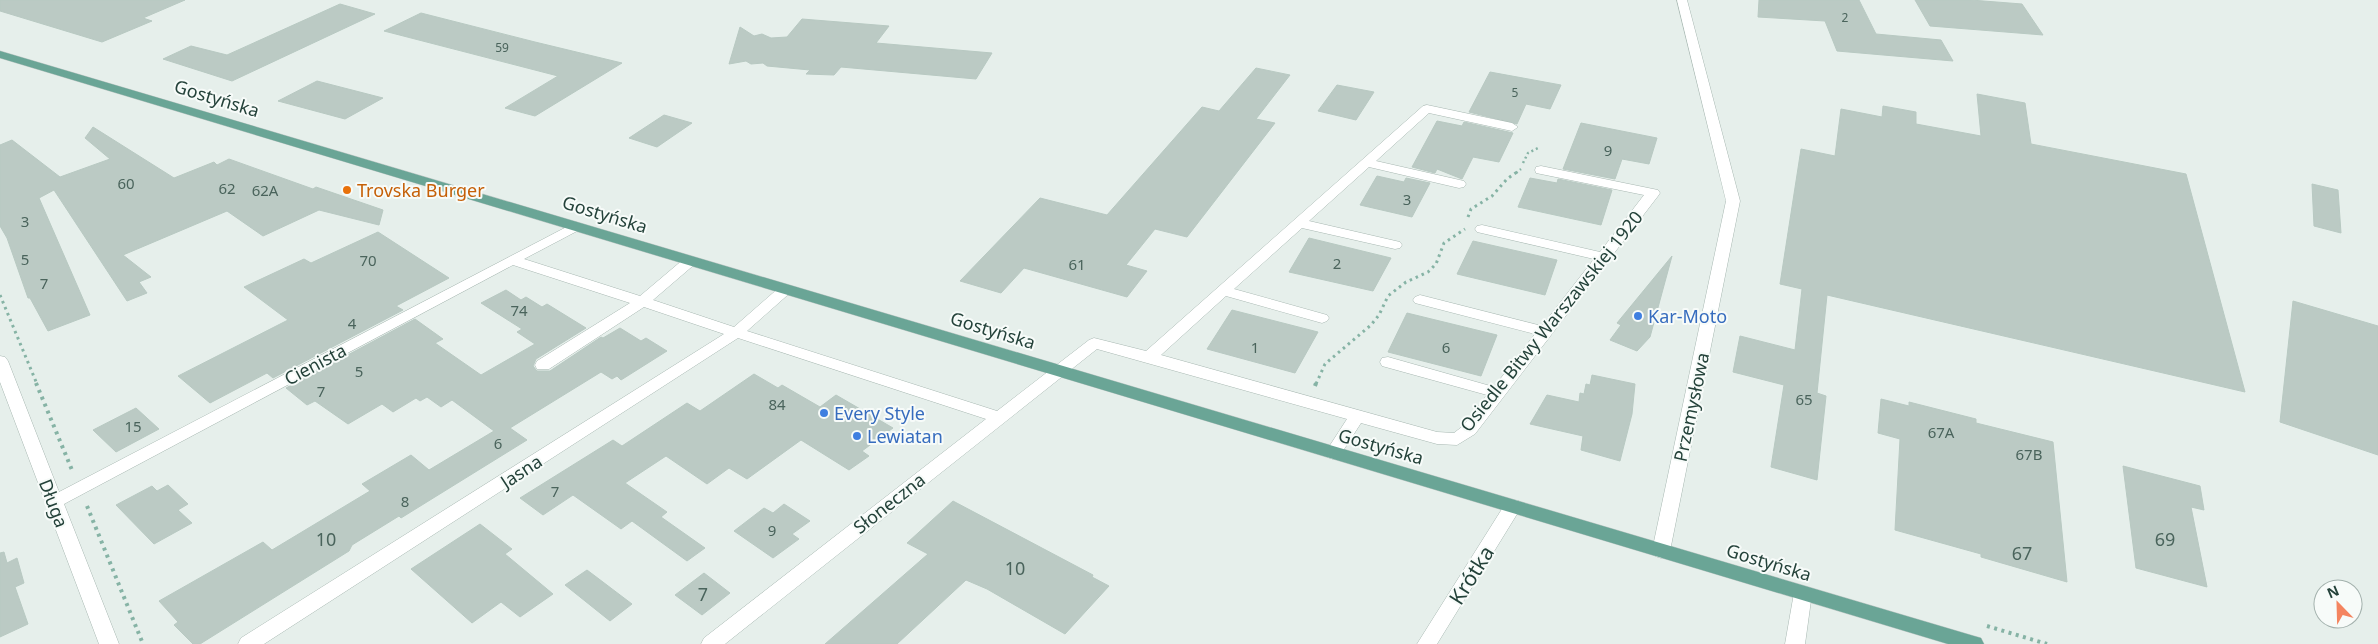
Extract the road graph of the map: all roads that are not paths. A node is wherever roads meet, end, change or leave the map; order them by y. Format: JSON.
{"nodes":[{"id":1,"x":1682,"y":0,"type":"edge"},
{"id":2,"x":0,"y":54,"type":"edge"},
{"id":3,"x":1512,"y":127,"type":"dead end"},
{"id":4,"x":1368,"y":163,"type":"junction"},
{"id":5,"x":1541,"y":170,"type":"dead end"},
{"id":6,"x":1459,"y":184,"type":"dead end"},
{"id":7,"x":1299,"y":223,"type":"junction"},
{"id":8,"x":576,"y":226,"type":"junction"},
{"id":9,"x":1482,"y":229,"type":"dead end"},
{"id":10,"x":1395,"y":245,"type":"dead end"},
{"id":11,"x":1604,"y":257,"type":"junction"},
{"id":12,"x":512,"y":260,"type":"junction"},
{"id":13,"x":690,"y":261,"type":"junction"},
{"id":14,"x":786,"y":289,"type":"junction"},
{"id":15,"x":1224,"y":291,"type":"junction"},
{"id":16,"x":1420,"y":300,"type":"dead end"},
{"id":17,"x":642,"y":302,"type":"junction"},
{"id":18,"x":1322,"y":318,"type":"dead end"},
{"id":19,"x":737,"y":332,"type":"junction"},
{"id":20,"x":1546,"y":332,"type":"junction"},
{"id":21,"x":1149,"y":358,"type":"junction"},
{"id":22,"x":0,"y":361,"type":"edge"},
{"id":23,"x":1388,"y":362,"type":"dead end"},
{"id":24,"x":543,"y":365,"type":"dead end"},
{"id":25,"x":1057,"y":370,"type":"junction"},
{"id":26,"x":1498,"y":392,"type":"junction"},
{"id":27,"x":1356,"y":416,"type":"junction"},
{"id":28,"x":998,"y":417,"type":"junction"},
{"id":29,"x":1333,"y":453,"type":"junction"},
{"id":30,"x":54,"y":502,"type":"junction"},
{"id":31,"x":1513,"y":506,"type":"junction"},
{"id":32,"x":1661,"y":551,"type":"junction"},
{"id":33,"x":1803,"y":593,"type":"junction"},
{"id":34,"x":721,"y":642,"type":"edge"},
{"id":35,"x":109,"y":644,"type":"edge"},
{"id":36,"x":248,"y":644,"type":"edge"},
{"id":37,"x":1427,"y":644,"type":"edge"},
{"id":38,"x":1795,"y":644,"type":"edge"},
{"id":39,"x":1974,"y":644,"type":"edge"}],
"edges":[{"from":1,"to":32,"type":"street","name":"Przemysłowa"},
{"from":2,"to":8,"type":"main road","name":"Gostyńska"},
{"from":3,"to":4,"type":"street"},
{"from":4,"to":6,"type":"street"},
{"from":4,"to":7,"type":"street"},
{"from":5,"to":11,"type":"street","name":"Osiedle Bitwy Warszawskiej 1920"},
{"from":7,"to":10,"type":"street"},
{"from":7,"to":15,"type":"street"},
{"from":8,"to":12,"type":"street","name":"Cienista"},
{"from":8,"to":13,"type":"main road","name":"Gostyńska"},
{"from":9,"to":11,"type":"street"},
{"from":11,"to":20,"type":"street","name":"Osiedle Bitwy Warszawskiej 1920"},
{"from":12,"to":17,"type":"street"},
{"from":12,"to":30,"type":"street","name":"Cienista"},
{"from":13,"to":14,"type":"main road","name":"Gostyńska"},
{"from":13,"to":17,"type":"street"},
{"from":14,"to":19,"type":"street","name":"Jasna"},
{"from":14,"to":25,"type":"main road","name":"Gostyńska"},
{"from":15,"to":18,"type":"street"},
{"from":15,"to":21,"type":"street"},
{"from":16,"to":20,"type":"street"},
{"from":17,"to":19,"type":"street"},
{"from":17,"to":24,"type":"street"},
{"from":19,"to":28,"type":"street"},
{"from":19,"to":36,"type":"street","name":"Jasna"},
{"from":20,"to":26,"type":"street","name":"Osiedle Bitwy Warszawskiej 1920"},
{"from":21,"to":25,"type":"street","name":"Osiedle Bitwy Warszawskiej 1920"},
{"from":21,"to":27,"type":"street","name":"Osiedle Bitwy Warszawskiej 1920"},
{"from":22,"to":30,"type":"street","name":"Długa"},
{"from":23,"to":26,"type":"street"},
{"from":25,"to":28,"type":"street","name":"Słoneczna"},
{"from":25,"to":29,"type":"main road","name":"Gostyńska"},
{"from":26,"to":27,"type":"street","name":"Osiedle Bitwy Warszawskiej 1920"},
{"from":27,"to":29,"type":"street"},
{"from":28,"to":34,"type":"street","name":"Słoneczna"},
{"from":29,"to":31,"type":"main road","name":"Gostyńska"},
{"from":30,"to":35,"type":"street","name":"Długa"},
{"from":31,"to":32,"type":"main road","name":"Gostyńska"},
{"from":31,"to":37,"type":"street","name":"Krótka"},
{"from":32,"to":33,"type":"main road","name":"Gostyńska"},
{"from":33,"to":38,"type":"street"},
{"from":33,"to":39,"type":"main road","name":"Gostyńska"}]}
